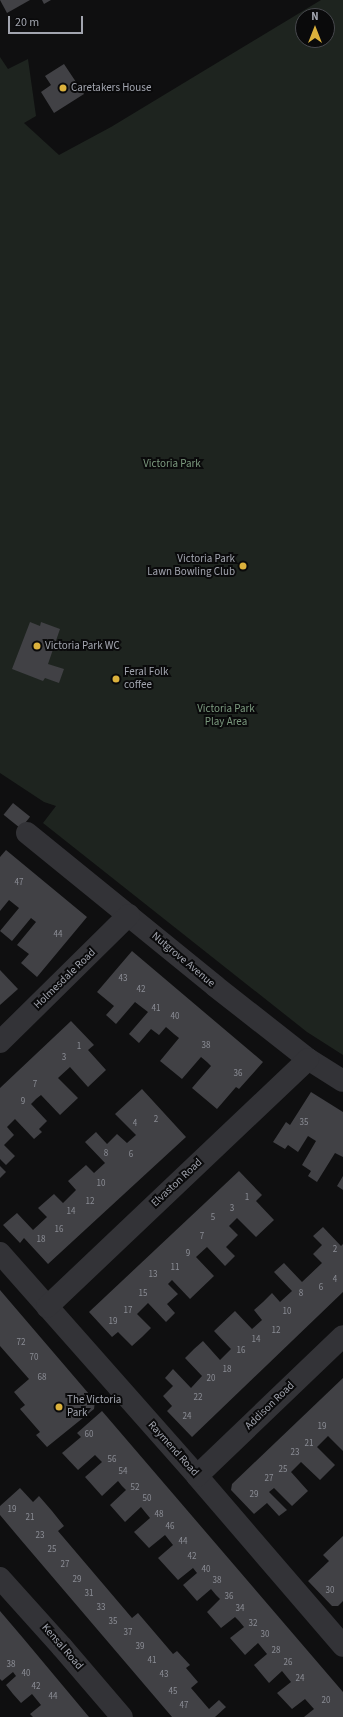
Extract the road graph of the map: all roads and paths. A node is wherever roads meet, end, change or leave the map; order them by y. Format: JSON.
{"nodes":[{"id":1,"x":27,"y":833,"type":"dead end"},
{"id":2,"x":130,"y":915,"type":"junction"},
{"id":3,"x":0,"y":1042,"type":"edge"},
{"id":4,"x":308,"y":1059,"type":"junction"},
{"id":5,"x":343,"y":1081,"type":"edge"},
{"id":6,"x":0,"y":1253,"type":"edge"},
{"id":7,"x":47,"y":1307,"type":"junction"},
{"id":8,"x":343,"y":1336,"type":"edge"},
{"id":9,"x":197,"y":1476,"type":"junction"},
{"id":10,"x":0,"y":1578,"type":"edge"},
{"id":11,"x":343,"y":1645,"type":"edge"},
{"id":12,"x":122,"y":1717,"type":"edge"}],
"edges":[{"from":1,"to":2,"type":"street","name":"Nutgrove Avenue"},
{"from":2,"to":3,"type":"street","name":"Holmesdale Road"},
{"from":2,"to":4,"type":"street","name":"Nutgrove Avenue"},
{"from":4,"to":5,"type":"street","name":"Nutgrove Avenue"},
{"from":4,"to":7,"type":"street","name":"Elvaston Road"},
{"from":6,"to":7,"type":"street","name":"Raymend Road"},
{"from":7,"to":9,"type":"street","name":"Raymend Road"},
{"from":8,"to":9,"type":"street","name":"Addison Road"},
{"from":9,"to":11,"type":"street","name":"Raymend Road"},
{"from":10,"to":12,"type":"street","name":"Kensal Road"}]}
